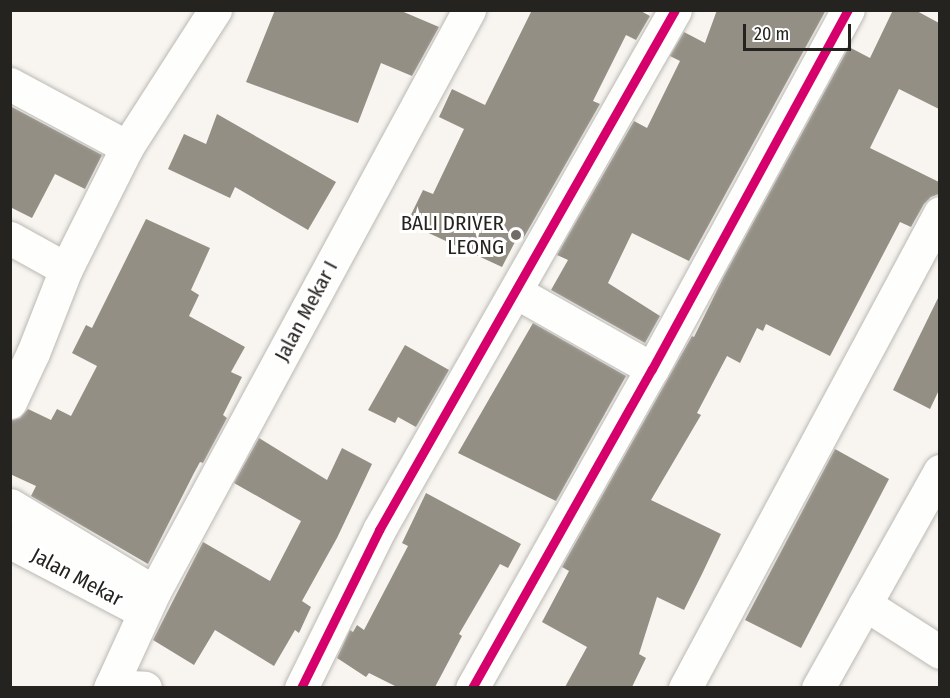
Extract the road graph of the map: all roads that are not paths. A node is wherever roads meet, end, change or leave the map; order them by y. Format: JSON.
{"nodes":[{"id":1,"x":215,"y":10,"type":"edge"},
{"id":2,"x":469,"y":10,"type":"edge"},
{"id":3,"x":675,"y":10,"type":"edge"},
{"id":4,"x":848,"y":10,"type":"edge"},
{"id":5,"x":10,"y":84,"type":"edge"},
{"id":6,"x":127,"y":147,"type":"junction"},
{"id":7,"x":939,"y":213,"type":"edge"},
{"id":8,"x":10,"y":238,"type":"edge"},
{"id":9,"x":66,"y":269,"type":"junction"},
{"id":10,"x":516,"y":292,"type":"junction"},
{"id":11,"x":652,"y":369,"type":"junction"},
{"id":12,"x":10,"y":402,"type":"edge"},
{"id":13,"x":939,"y":471,"type":"edge"},
{"id":14,"x":10,"y":505,"type":"edge"},
{"id":15,"x":10,"y":542,"type":"edge"},
{"id":16,"x":149,"y":602,"type":"junction"},
{"id":17,"x":866,"y":604,"type":"junction"},
{"id":18,"x":939,"y":652,"type":"edge"},
{"id":19,"x":111,"y":687,"type":"edge"},
{"id":20,"x":144,"y":687,"type":"edge"},
{"id":21,"x":302,"y":687,"type":"edge"},
{"id":22,"x":472,"y":687,"type":"edge"},
{"id":23,"x":685,"y":687,"type":"edge"},
{"id":24,"x":818,"y":687,"type":"edge"}],
"edges":[{"from":1,"to":6,"type":"street"},
{"from":2,"to":16,"type":"street","name":"Jalan Mekar I"},
{"from":3,"to":10,"type":"street"},
{"from":4,"to":11,"type":"street"},
{"from":5,"to":6,"type":"street"},
{"from":6,"to":9,"type":"street"},
{"from":7,"to":23,"type":"street"},
{"from":8,"to":9,"type":"street"},
{"from":9,"to":12,"type":"street"},
{"from":10,"to":11,"type":"street"},
{"from":10,"to":21,"type":"street"},
{"from":11,"to":22,"type":"street"},
{"from":13,"to":17,"type":"street"},
{"from":14,"to":16,"type":"street"},
{"from":15,"to":16,"type":"street","name":"Jalan Mekar"},
{"from":16,"to":19,"type":"street","name":"Jalan Mekar I"},
{"from":17,"to":18,"type":"street"},
{"from":17,"to":24,"type":"street"},
{"from":19,"to":20,"type":"street"}]}
